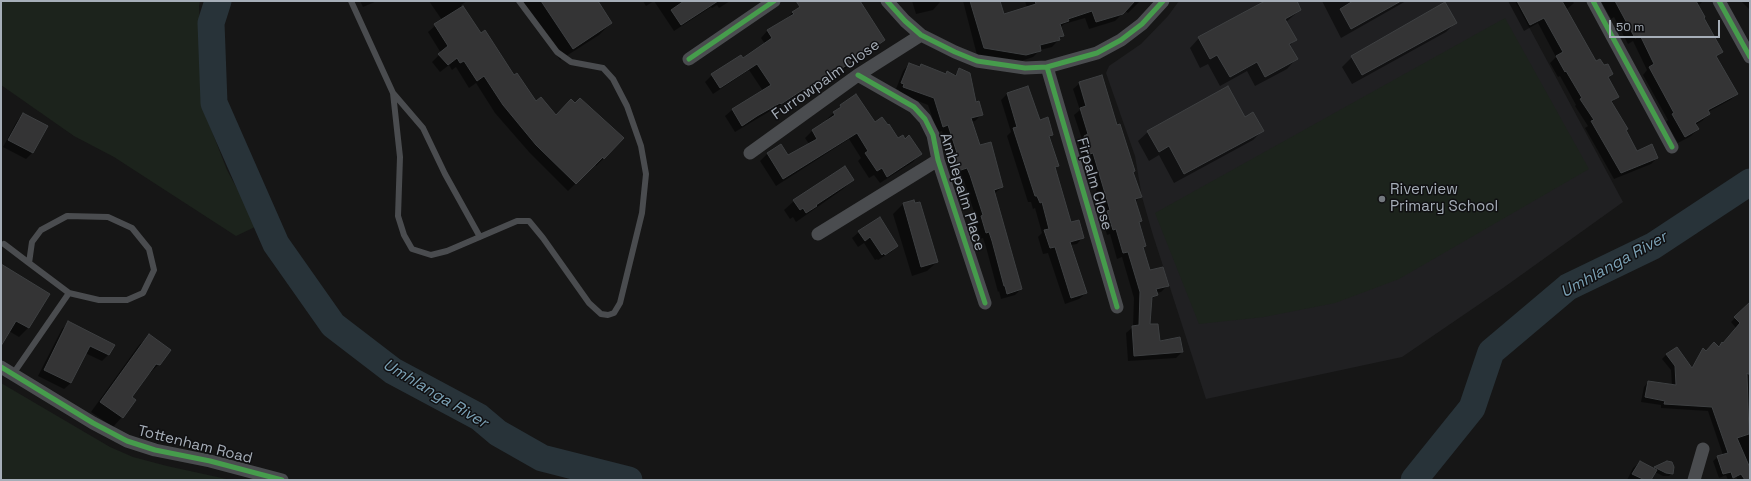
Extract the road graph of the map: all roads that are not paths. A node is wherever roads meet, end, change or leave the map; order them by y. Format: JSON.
{"nodes":[{"id":1,"x":351,"y":1,"type":"edge"},
{"id":2,"x":519,"y":1,"type":"edge"},
{"id":3,"x":774,"y":1,"type":"edge"},
{"id":4,"x":887,"y":1,"type":"edge"},
{"id":5,"x":1163,"y":1,"type":"edge"},
{"id":6,"x":1593,"y":1,"type":"edge"},
{"id":7,"x":1719,"y":1,"type":"edge"},
{"id":8,"x":921,"y":35,"type":"junction"},
{"id":9,"x":1750,"y":57,"type":"edge"},
{"id":10,"x":689,"y":59,"type":"dead end"},
{"id":11,"x":1047,"y":67,"type":"junction"},
{"id":12,"x":858,"y":75,"type":"junction"},
{"id":13,"x":393,"y":93,"type":"junction"},
{"id":14,"x":1672,"y":148,"type":"dead end"},
{"id":15,"x":750,"y":153,"type":"dead end"},
{"id":16,"x":938,"y":160,"type":"junction"},
{"id":17,"x":818,"y":234,"type":"dead end"},
{"id":18,"x":480,"y":237,"type":"junction"},
{"id":19,"x":4,"y":244,"type":"dead end"},
{"id":20,"x":30,"y":263,"type":"junction"},
{"id":21,"x":70,"y":293,"type":"junction"},
{"id":22,"x":985,"y":303,"type":"dead end"},
{"id":23,"x":1117,"y":307,"type":"dead end"},
{"id":24,"x":1,"y":367,"type":"edge"},
{"id":25,"x":13,"y":374,"type":"junction"},
{"id":26,"x":1703,"y":449,"type":"dead end"},
{"id":27,"x":282,"y":480,"type":"edge"},
{"id":28,"x":1695,"y":480,"type":"edge"}],
"edges":[{"from":1,"to":13,"type":"lane"},
{"from":2,"to":18,"type":"lane"},
{"from":3,"to":10,"type":"street"},
{"from":4,"to":8,"type":"street"},
{"from":5,"to":11,"type":"street"},
{"from":6,"to":14,"type":"street"},
{"from":7,"to":9,"type":"street"},
{"from":8,"to":11,"type":"street"},
{"from":8,"to":12,"type":"street","name":"Furrowpalm Close"},
{"from":11,"to":23,"type":"street","name":"Firpalm Close"},
{"from":12,"to":15,"type":"street","name":"Furrowpalm Close"},
{"from":12,"to":16,"type":"street","name":"Amblepalm Place"},
{"from":13,"to":18,"type":"lane"},
{"from":13,"to":18,"type":"lane"},
{"from":16,"to":17,"type":"street","name":"Amblepalm Place"},
{"from":16,"to":22,"type":"street","name":"Amblepalm Place"},
{"from":19,"to":20,"type":"lane"},
{"from":20,"to":21,"type":"lane"},
{"from":20,"to":21,"type":"lane"},
{"from":21,"to":25,"type":"lane"},
{"from":24,"to":25,"type":"street","name":"Tottenham Road"},
{"from":25,"to":27,"type":"street","name":"Tottenham Road"},
{"from":26,"to":28,"type":"street"}]}
